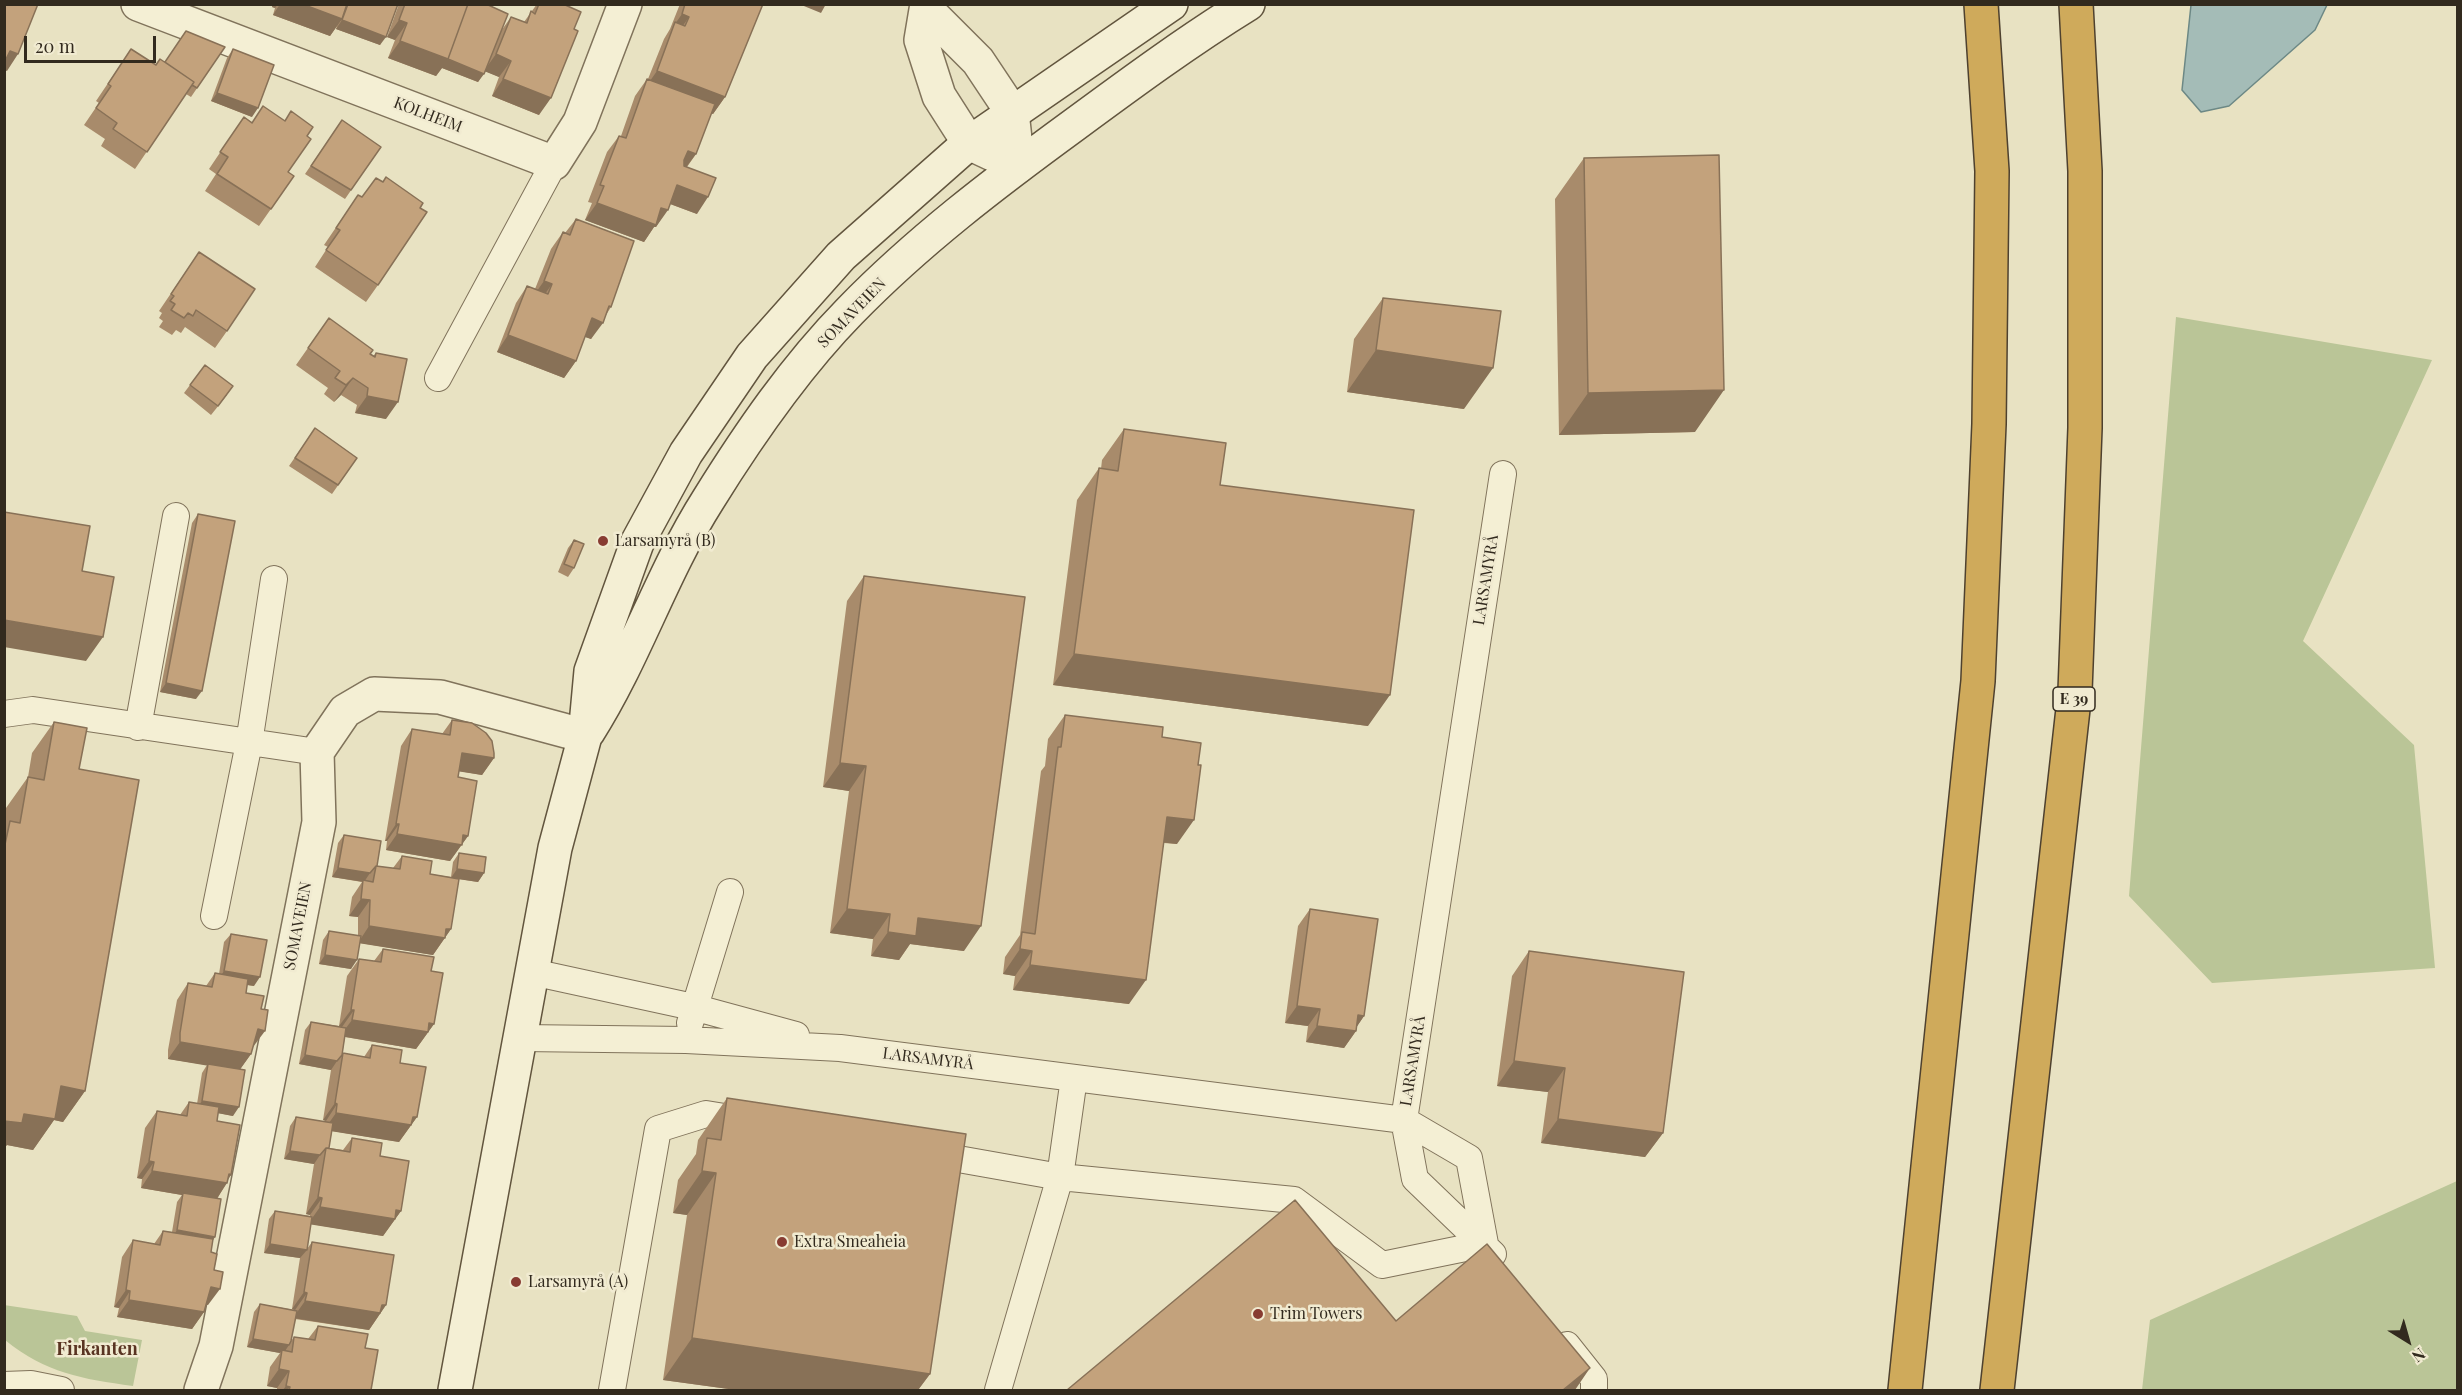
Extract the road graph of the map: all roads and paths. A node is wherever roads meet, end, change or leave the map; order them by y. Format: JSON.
{"nodes":[{"id":1,"x":138,"y":4,"type":"edge"},
{"id":2,"x":625,"y":4,"type":"edge"},
{"id":3,"x":1171,"y":4,"type":"edge"},
{"id":4,"x":1248,"y":4,"type":"edge"},
{"id":5,"x":1981,"y":4,"type":"edge"},
{"id":6,"x":2076,"y":4,"type":"edge"},
{"id":7,"x":927,"y":8,"type":"edge"},
{"id":8,"x":1012,"y":112,"type":"junction"},
{"id":9,"x":969,"y":143,"type":"junction"},
{"id":10,"x":554,"y":163,"type":"junction"},
{"id":11,"x":1018,"y":166,"type":"junction"},
{"id":12,"x":438,"y":378,"type":"dead end"},
{"id":13,"x":1503,"y":474,"type":"dead end"},
{"id":14,"x":176,"y":516,"type":"dead end"},
{"id":15,"x":274,"y":579,"type":"dead end"},
{"id":16,"x":4,"y":714,"type":"edge"},
{"id":17,"x":138,"y":726,"type":"junction"},
{"id":18,"x":585,"y":736,"type":"junction"},
{"id":19,"x":249,"y":743,"type":"junction"},
{"id":20,"x":317,"y":752,"type":"junction"},
{"id":21,"x":730,"y":891,"type":"dead end"},
{"id":22,"x":214,"y":916,"type":"dead end"},
{"id":23,"x":532,"y":972,"type":"junction"},
{"id":24,"x":693,"y":1007,"type":"junction"},
{"id":25,"x":521,"y":1038,"type":"junction"},
{"id":26,"x":686,"y":1040,"type":"junction"},
{"id":27,"x":840,"y":1048,"type":"junction"},
{"id":28,"x":1074,"y":1078,"type":"junction"},
{"id":29,"x":1404,"y":1120,"type":"junction"},
{"id":30,"x":777,"y":1126,"type":"edge"},
{"id":31,"x":906,"y":1149,"type":"edge"},
{"id":32,"x":1060,"y":1177,"type":"junction"},
{"id":33,"x":1485,"y":1244,"type":"junction"},
{"id":34,"x":1507,"y":1271,"type":"edge"},
{"id":35,"x":1551,"y":1325,"type":"edge"},
{"id":36,"x":4,"y":1385,"type":"edge"},
{"id":37,"x":61,"y":1390,"type":"edge"},
{"id":38,"x":201,"y":1390,"type":"edge"},
{"id":39,"x":455,"y":1390,"type":"edge"},
{"id":40,"x":612,"y":1390,"type":"edge"},
{"id":41,"x":998,"y":1390,"type":"edge"},
{"id":42,"x":1594,"y":1390,"type":"edge"},
{"id":43,"x":1905,"y":1390,"type":"edge"},
{"id":44,"x":1997,"y":1390,"type":"edge"}],
"edges":[{"from":1,"to":10,"type":"main road","name":"KOLHEIM"},
{"from":2,"to":10,"type":"main road"},
{"from":3,"to":8,"type":"main road","name":"SOMAVEIEN"},
{"from":4,"to":11,"type":"main road","name":"SOMAVEIEN"},
{"from":5,"to":43,"type":"highway"},
{"from":6,"to":44,"type":"highway","number":"E 39"},
{"from":7,"to":8,"type":"main road"},
{"from":7,"to":9,"type":"main road"},
{"from":8,"to":9,"type":"main road","name":"SOMAVEIEN"},
{"from":8,"to":11,"type":"main road"},
{"from":9,"to":11,"type":"main road"},
{"from":9,"to":18,"type":"main road","name":"SOMAVEIEN"},
{"from":10,"to":12,"type":"lane"},
{"from":11,"to":18,"type":"main road","name":"SOMAVEIEN"},
{"from":13,"to":29,"type":"lane","name":"LARSAMYRÅ"},
{"from":14,"to":17,"type":"lane"},
{"from":15,"to":19,"type":"lane"},
{"from":16,"to":17,"type":"lane"},
{"from":17,"to":19,"type":"lane"},
{"from":18,"to":20,"type":"main road"},
{"from":18,"to":23,"type":"main road","name":"SOMAVEIEN"},
{"from":19,"to":20,"type":"lane"},
{"from":19,"to":22,"type":"lane"},
{"from":20,"to":38,"type":"main road","name":"SOMAVEIEN"},
{"from":21,"to":24,"type":"lane"},
{"from":23,"to":24,"type":"lane","name":"LARSAMYRÅ"},
{"from":23,"to":25,"type":"main road","name":"SOMAVEIEN"},
{"from":24,"to":26,"type":"lane"},
{"from":24,"to":27,"type":"lane","name":"LARSAMYRÅ"},
{"from":25,"to":26,"type":"lane","name":"LARSAMYRÅ"},
{"from":25,"to":39,"type":"main road","name":"SOMAVEIEN"},
{"from":26,"to":27,"type":"lane","name":"LARSAMYRÅ"},
{"from":27,"to":28,"type":"lane","name":"LARSAMYRÅ"},
{"from":28,"to":29,"type":"lane","name":"LARSAMYRÅ"},
{"from":28,"to":32,"type":"lane"},
{"from":29,"to":33,"type":"lane"},
{"from":29,"to":33,"type":"lane"},
{"from":30,"to":40,"type":"lane"},
{"from":31,"to":32,"type":"lane"},
{"from":32,"to":33,"type":"lane"},
{"from":32,"to":41,"type":"lane"},
{"from":33,"to":34,"type":"lane"},
{"from":35,"to":42,"type":"lane"},
{"from":36,"to":37,"type":"lane"}]}
